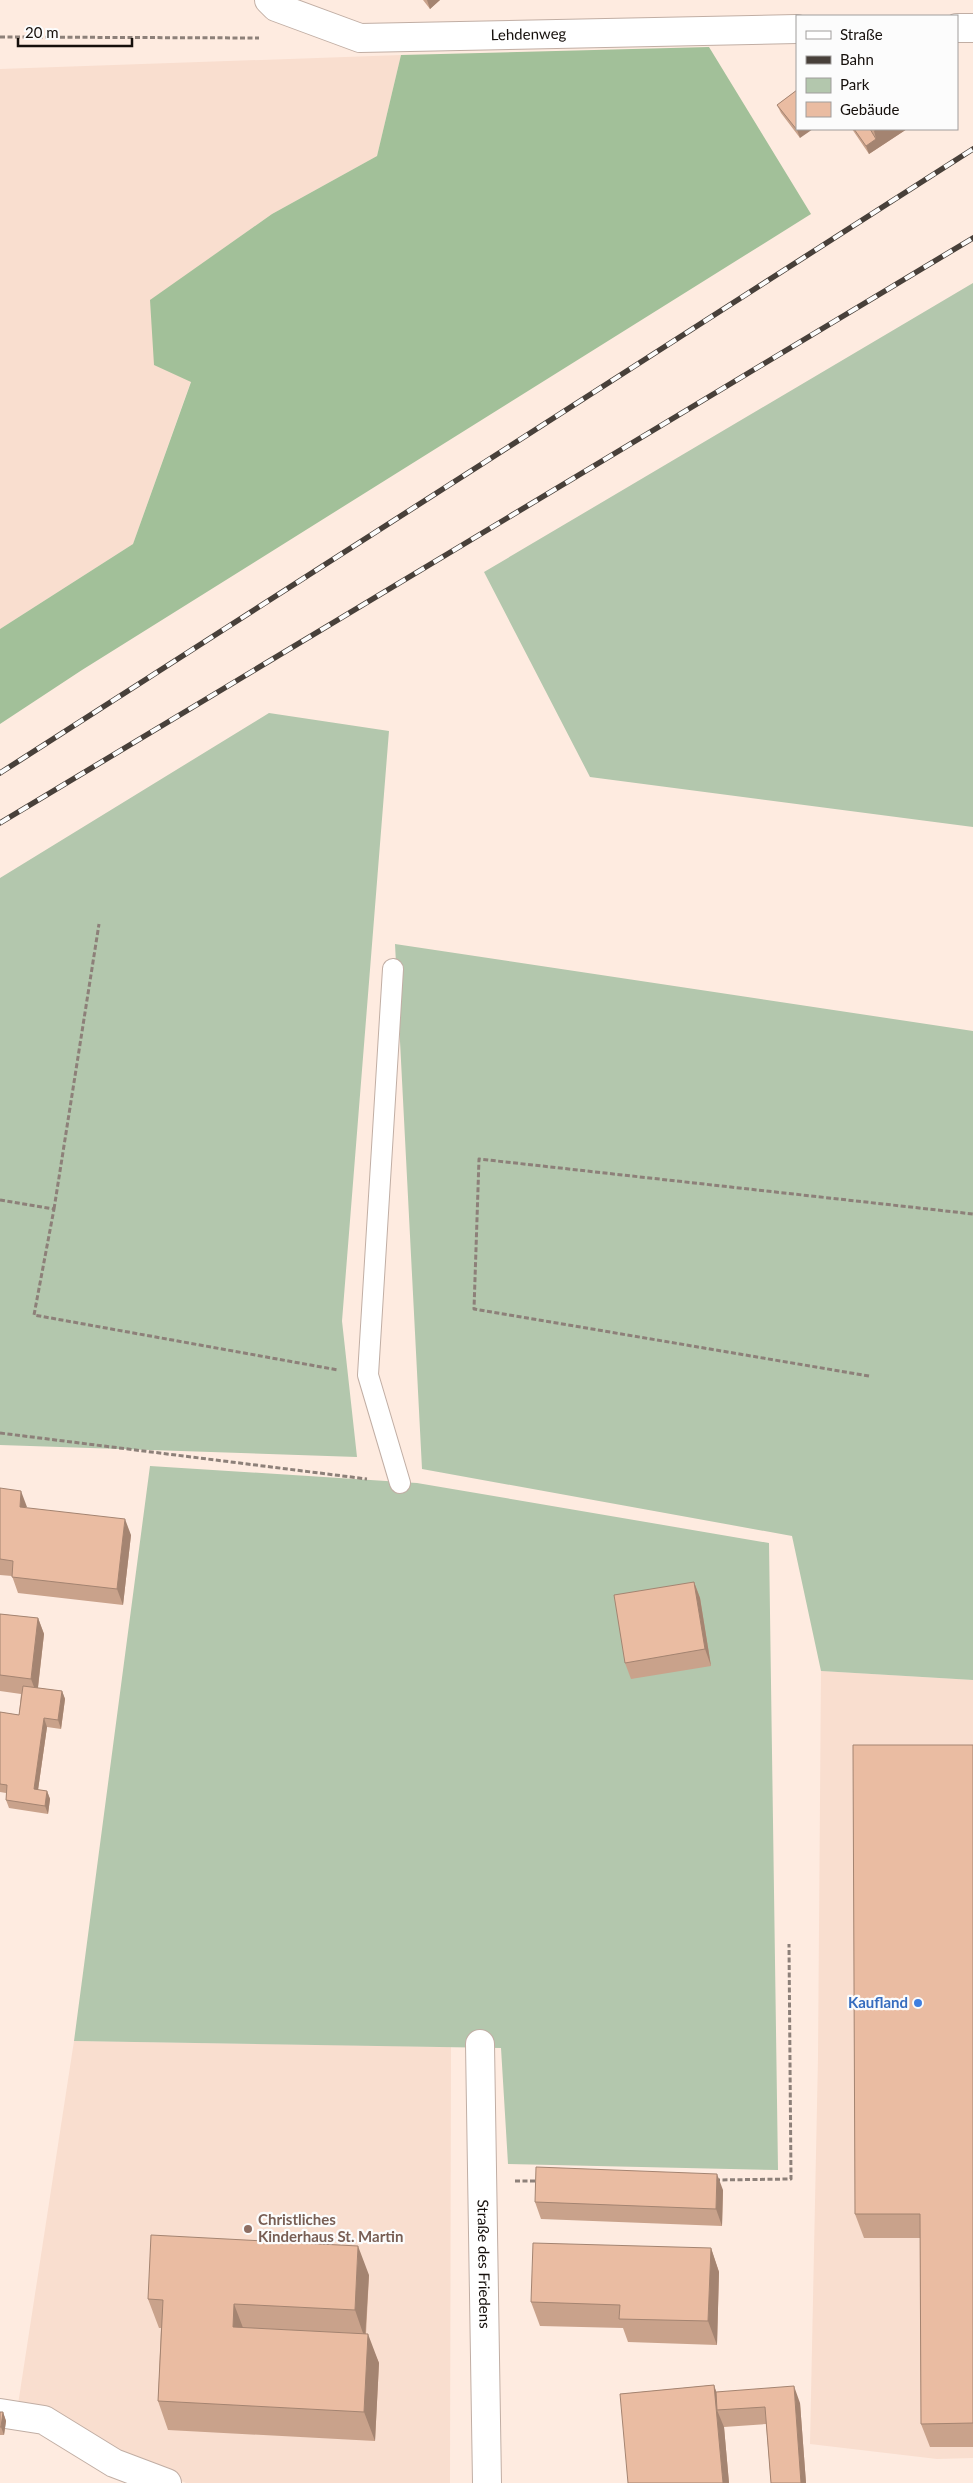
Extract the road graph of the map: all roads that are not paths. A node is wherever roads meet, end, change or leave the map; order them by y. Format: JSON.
{"nodes":[{"id":1,"x":269,"y":0,"type":"edge"},
{"id":2,"x":958,"y":28,"type":"edge"},
{"id":3,"x":973,"y":28,"type":"edge"},
{"id":4,"x":796,"y":29,"type":"edge"},
{"id":5,"x":393,"y":969,"type":"dead end"},
{"id":6,"x":400,"y":1483,"type":"road end"},
{"id":7,"x":480,"y":2044,"type":"dead end"},
{"id":8,"x":0,"y":2413,"type":"edge"},
{"id":9,"x":167,"y":2483,"type":"edge"},
{"id":10,"x":487,"y":2483,"type":"edge"}],
"edges":[{"from":1,"to":4,"type":"street","name":"Lehdenweg"},
{"from":2,"to":3,"type":"street"},
{"from":5,"to":6,"type":"lane"},
{"from":7,"to":10,"type":"street","name":"Straße des Friedens"},
{"from":8,"to":9,"type":"street"}]}
